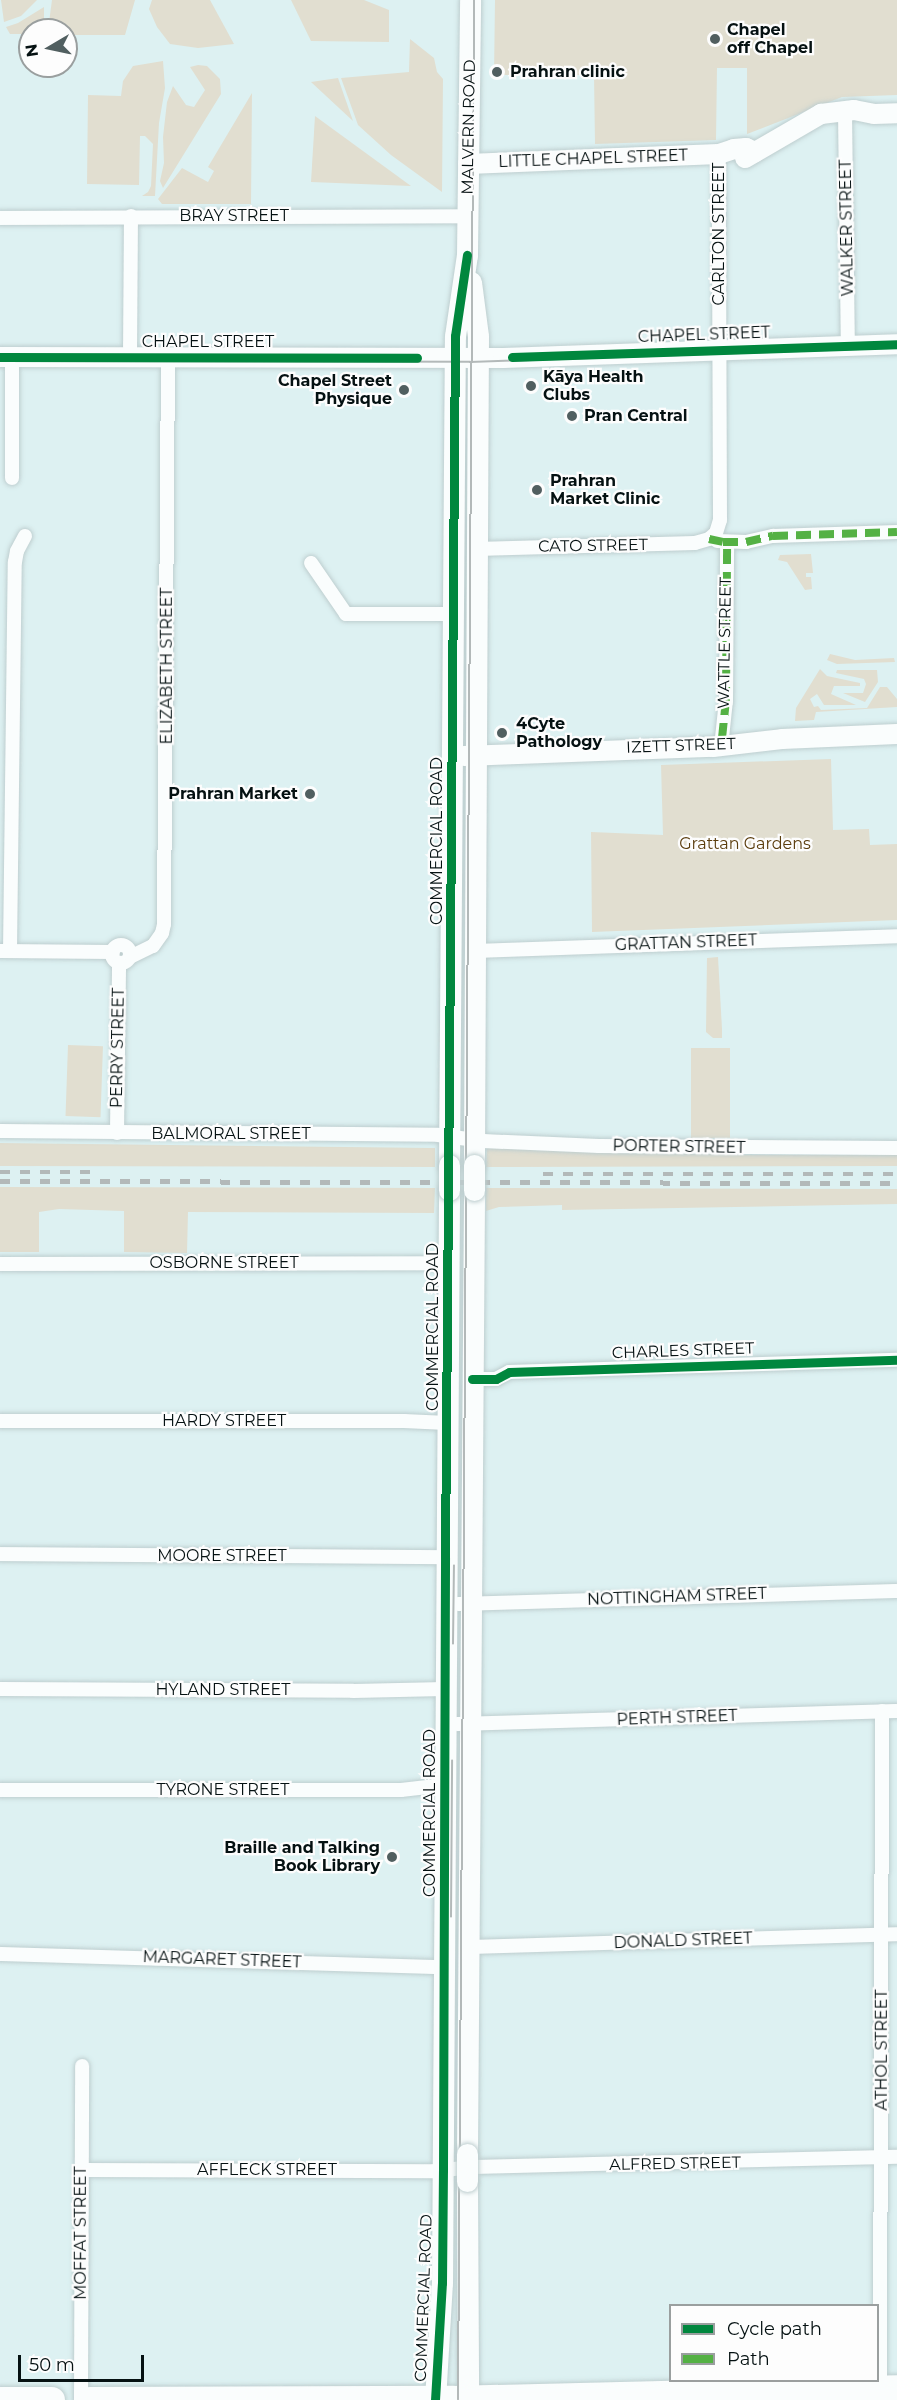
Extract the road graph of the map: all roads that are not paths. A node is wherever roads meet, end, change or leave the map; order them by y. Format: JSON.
{"nodes":[{"id":1,"x":470,"y":0,"type":"edge"},
{"id":2,"x":897,"y":113,"type":"edge"},
{"id":3,"x":845,"y":116,"type":"junction"},
{"id":4,"x":719,"y":154,"type":"junction"},
{"id":5,"x":468,"y":164,"type":"junction"},
{"id":6,"x":131,"y":216,"type":"junction"},
{"id":7,"x":468,"y":216,"type":"junction"},
{"id":8,"x":0,"y":218,"type":"edge"},
{"id":9,"x":467,"y":255,"type":"junction"},
{"id":10,"x":897,"y":344,"type":"edge"},
{"id":11,"x":848,"y":346,"type":"junction"},
{"id":12,"x":719,"y":350,"type":"junction"},
{"id":13,"x":6,"y":357,"type":"edge"},
{"id":14,"x":130,"y":357,"type":"junction"},
{"id":15,"x":168,"y":357,"type":"junction"},
{"id":16,"x":455,"y":358,"type":"junction"},
{"id":17,"x":478,"y":358,"type":"junction"},
{"id":18,"x":12,"y":478,"type":"dead end"},
{"id":19,"x":897,"y":532,"type":"edge"},
{"id":20,"x":26,"y":536,"type":"dead end"},
{"id":21,"x":711,"y":537,"type":"junction"},
{"id":22,"x":727,"y":547,"type":"dead end"},
{"id":23,"x":476,"y":549,"type":"junction"},
{"id":24,"x":311,"y":563,"type":"dead end"},
{"id":25,"x":454,"y":614,"type":"junction"},
{"id":26,"x":897,"y":734,"type":"edge"},
{"id":27,"x":722,"y":738,"type":"dead end"},
{"id":28,"x":470,"y":756,"type":"junction"},
{"id":29,"x":897,"y":936,"type":"edge"},
{"id":30,"x":5,"y":951,"type":"edge"},
{"id":31,"x":475,"y":951,"type":"junction"},
{"id":32,"x":121,"y":957,"type":"junction"},
{"id":33,"x":0,"y":1131,"type":"edge"},
{"id":34,"x":117,"y":1133,"type":"junction"},
{"id":35,"x":462,"y":1138,"type":"junction"},
{"id":36,"x":897,"y":1148,"type":"edge"},
{"id":37,"x":448,"y":1263,"type":"junction"},
{"id":38,"x":0,"y":1264,"type":"edge"},
{"id":39,"x":897,"y":1360,"type":"edge"},
{"id":40,"x":472,"y":1379,"type":"junction"},
{"id":41,"x":0,"y":1421,"type":"edge"},
{"id":42,"x":447,"y":1423,"type":"junction"},
{"id":43,"x":0,"y":1554,"type":"edge"},
{"id":44,"x":445,"y":1557,"type":"junction"},
{"id":45,"x":897,"y":1591,"type":"edge"},
{"id":46,"x":464,"y":1604,"type":"junction"},
{"id":47,"x":0,"y":1689,"type":"edge"},
{"id":48,"x":445,"y":1689,"type":"junction"},
{"id":49,"x":882,"y":1711,"type":"junction"},
{"id":50,"x":897,"y":1711,"type":"edge"},
{"id":51,"x":464,"y":1724,"type":"junction"},
{"id":52,"x":445,"y":1785,"type":"junction"},
{"id":53,"x":0,"y":1790,"type":"edge"},
{"id":54,"x":897,"y":1934,"type":"edge"},
{"id":55,"x":882,"y":1935,"type":"junction"},
{"id":56,"x":469,"y":1947,"type":"junction"},
{"id":57,"x":0,"y":1953,"type":"edge"},
{"id":58,"x":444,"y":1966,"type":"junction"},
{"id":59,"x":81,"y":2066,"type":"dead end"},
{"id":60,"x":897,"y":2157,"type":"edge"},
{"id":61,"x":881,"y":2158,"type":"junction"},
{"id":62,"x":458,"y":2168,"type":"junction"},
{"id":63,"x":81,"y":2170,"type":"junction"},
{"id":64,"x":889,"y":2388,"type":"edge"},
{"id":65,"x":153,"y":2399,"type":"edge"},
{"id":66,"x":435,"y":2399,"type":"edge"},
{"id":67,"x":468,"y":2399,"type":"edge"},
{"id":68,"x":0,"y":2400,"type":"edge"},
{"id":69,"x":52,"y":2400,"type":"edge"},
{"id":70,"x":81,"y":2400,"type":"edge"},
{"id":71,"x":90,"y":2400,"type":"edge"}],
"edges":[{"from":1,"to":5,"type":"main road","name":"MALVERN ROAD"},
{"from":2,"to":3,"type":"street","name":"LITTLE CHAPEL STREET"},
{"from":3,"to":4,"type":"street","name":"LITTLE CHAPEL STREET"},
{"from":3,"to":11,"type":"street","name":"WALKER STREET"},
{"from":4,"to":5,"type":"street","name":"LITTLE CHAPEL STREET"},
{"from":4,"to":12,"type":"street","name":"CARLTON STREET"},
{"from":5,"to":7,"type":"main road","name":"MALVERN ROAD"},
{"from":6,"to":7,"type":"street","name":"BRAY STREET"},
{"from":6,"to":8,"type":"street","name":"BRAY STREET"},
{"from":6,"to":14,"type":"street"},
{"from":7,"to":9,"type":"main road","name":"MALVERN ROAD"},
{"from":9,"to":16,"type":"main road","name":"COMMERCIAL ROAD"},
{"from":9,"to":17,"type":"main road","name":"COMMERCIAL ROAD"},
{"from":10,"to":11,"type":"street","name":"CHAPEL STREET"},
{"from":11,"to":12,"type":"street","name":"CHAPEL STREET"},
{"from":12,"to":17,"type":"street","name":"CHAPEL STREET"},
{"from":12,"to":21,"type":"street"},
{"from":13,"to":14,"type":"street","name":"CHAPEL STREET"},
{"from":13,"to":18,"type":"street"},
{"from":14,"to":15,"type":"street","name":"CHAPEL STREET"},
{"from":15,"to":16,"type":"street","name":"CHAPEL STREET"},
{"from":15,"to":32,"type":"street","name":"ELIZABETH STREET"},
{"from":16,"to":17,"type":"street","name":"CHAPEL STREET"},
{"from":16,"to":25,"type":"main road","name":"COMMERCIAL ROAD"},
{"from":17,"to":23,"type":"main road","name":"COMMERCIAL ROAD"},
{"from":19,"to":21,"type":"street","name":"CATO STREET"},
{"from":20,"to":30,"type":"street"},
{"from":21,"to":23,"type":"street","name":"CATO STREET"},
{"from":22,"to":27,"type":"street","name":"WATTLE STREET"},
{"from":23,"to":28,"type":"main road","name":"COMMERCIAL ROAD"},
{"from":24,"to":25,"type":"street"},
{"from":25,"to":35,"type":"main road","name":"COMMERCIAL ROAD"},
{"from":26,"to":28,"type":"street","name":"IZETT STREET"},
{"from":28,"to":31,"type":"main road","name":"COMMERCIAL ROAD"},
{"from":29,"to":31,"type":"street","name":"GRATTAN STREET"},
{"from":30,"to":32,"type":"street"},
{"from":31,"to":35,"type":"main road","name":"COMMERCIAL ROAD"},
{"from":32,"to":34,"type":"street","name":"PERRY STREET"},
{"from":33,"to":34,"type":"street","name":"BALMORAL STREET"},
{"from":34,"to":35,"type":"street","name":"BALMORAL STREET"},
{"from":35,"to":36,"type":"street","name":"PORTER STREET"},
{"from":35,"to":37,"type":"main road","name":"COMMERCIAL ROAD","bridge":true},
{"from":35,"to":40,"type":"main road","name":"COMMERCIAL ROAD","bridge":true},
{"from":37,"to":38,"type":"street","name":"OSBORNE STREET"},
{"from":37,"to":42,"type":"main road","name":"COMMERCIAL ROAD"},
{"from":39,"to":40,"type":"street","name":"CHARLES STREET"},
{"from":40,"to":46,"type":"main road","name":"COMMERCIAL ROAD"},
{"from":41,"to":42,"type":"street","name":"HARDY STREET"},
{"from":42,"to":44,"type":"main road","name":"COMMERCIAL ROAD"},
{"from":43,"to":44,"type":"street","name":"MOORE STREET"},
{"from":44,"to":48,"type":"main road","name":"COMMERCIAL ROAD"},
{"from":45,"to":46,"type":"street","name":"NOTTINGHAM STREET"},
{"from":46,"to":51,"type":"main road","name":"COMMERCIAL ROAD"},
{"from":47,"to":48,"type":"street","name":"HYLAND STREET"},
{"from":48,"to":52,"type":"main road","name":"COMMERCIAL ROAD"},
{"from":49,"to":50,"type":"street","name":"PERTH STREET"},
{"from":49,"to":51,"type":"street","name":"PERTH STREET"},
{"from":49,"to":55,"type":"street","name":"ATHOL STREET"},
{"from":51,"to":56,"type":"main road","name":"COMMERCIAL ROAD"},
{"from":52,"to":53,"type":"street","name":"TYRONE STREET"},
{"from":52,"to":58,"type":"main road","name":"COMMERCIAL ROAD"},
{"from":54,"to":55,"type":"street","name":"DONALD STREET"},
{"from":55,"to":56,"type":"street","name":"DONALD STREET"},
{"from":55,"to":61,"type":"street","name":"ATHOL STREET"},
{"from":56,"to":62,"type":"main road","name":"COMMERCIAL ROAD"},
{"from":57,"to":58,"type":"street","name":"MARGARET STREET"},
{"from":58,"to":62,"type":"main road","name":"COMMERCIAL ROAD"},
{"from":59,"to":63,"type":"street","name":"MOFFAT STREET"},
{"from":60,"to":61,"type":"street","name":"ALFRED STREET"},
{"from":61,"to":62,"type":"street","name":"ALFRED STREET"},
{"from":61,"to":64,"type":"street","name":"ATHOL STREET"},
{"from":62,"to":63,"type":"street","name":"AFFLECK STREET"},
{"from":62,"to":66,"type":"main road","name":"COMMERCIAL ROAD"},
{"from":62,"to":67,"type":"main road","name":"COMMERCIAL ROAD"},
{"from":63,"to":70,"type":"street","name":"MOFFAT STREET"},
{"from":64,"to":67,"type":"highway"},
{"from":65,"to":66,"type":"highway"},
{"from":65,"to":71,"type":"highway"},
{"from":66,"to":67,"type":"highway"},
{"from":68,"to":69,"type":"highway"}]}
